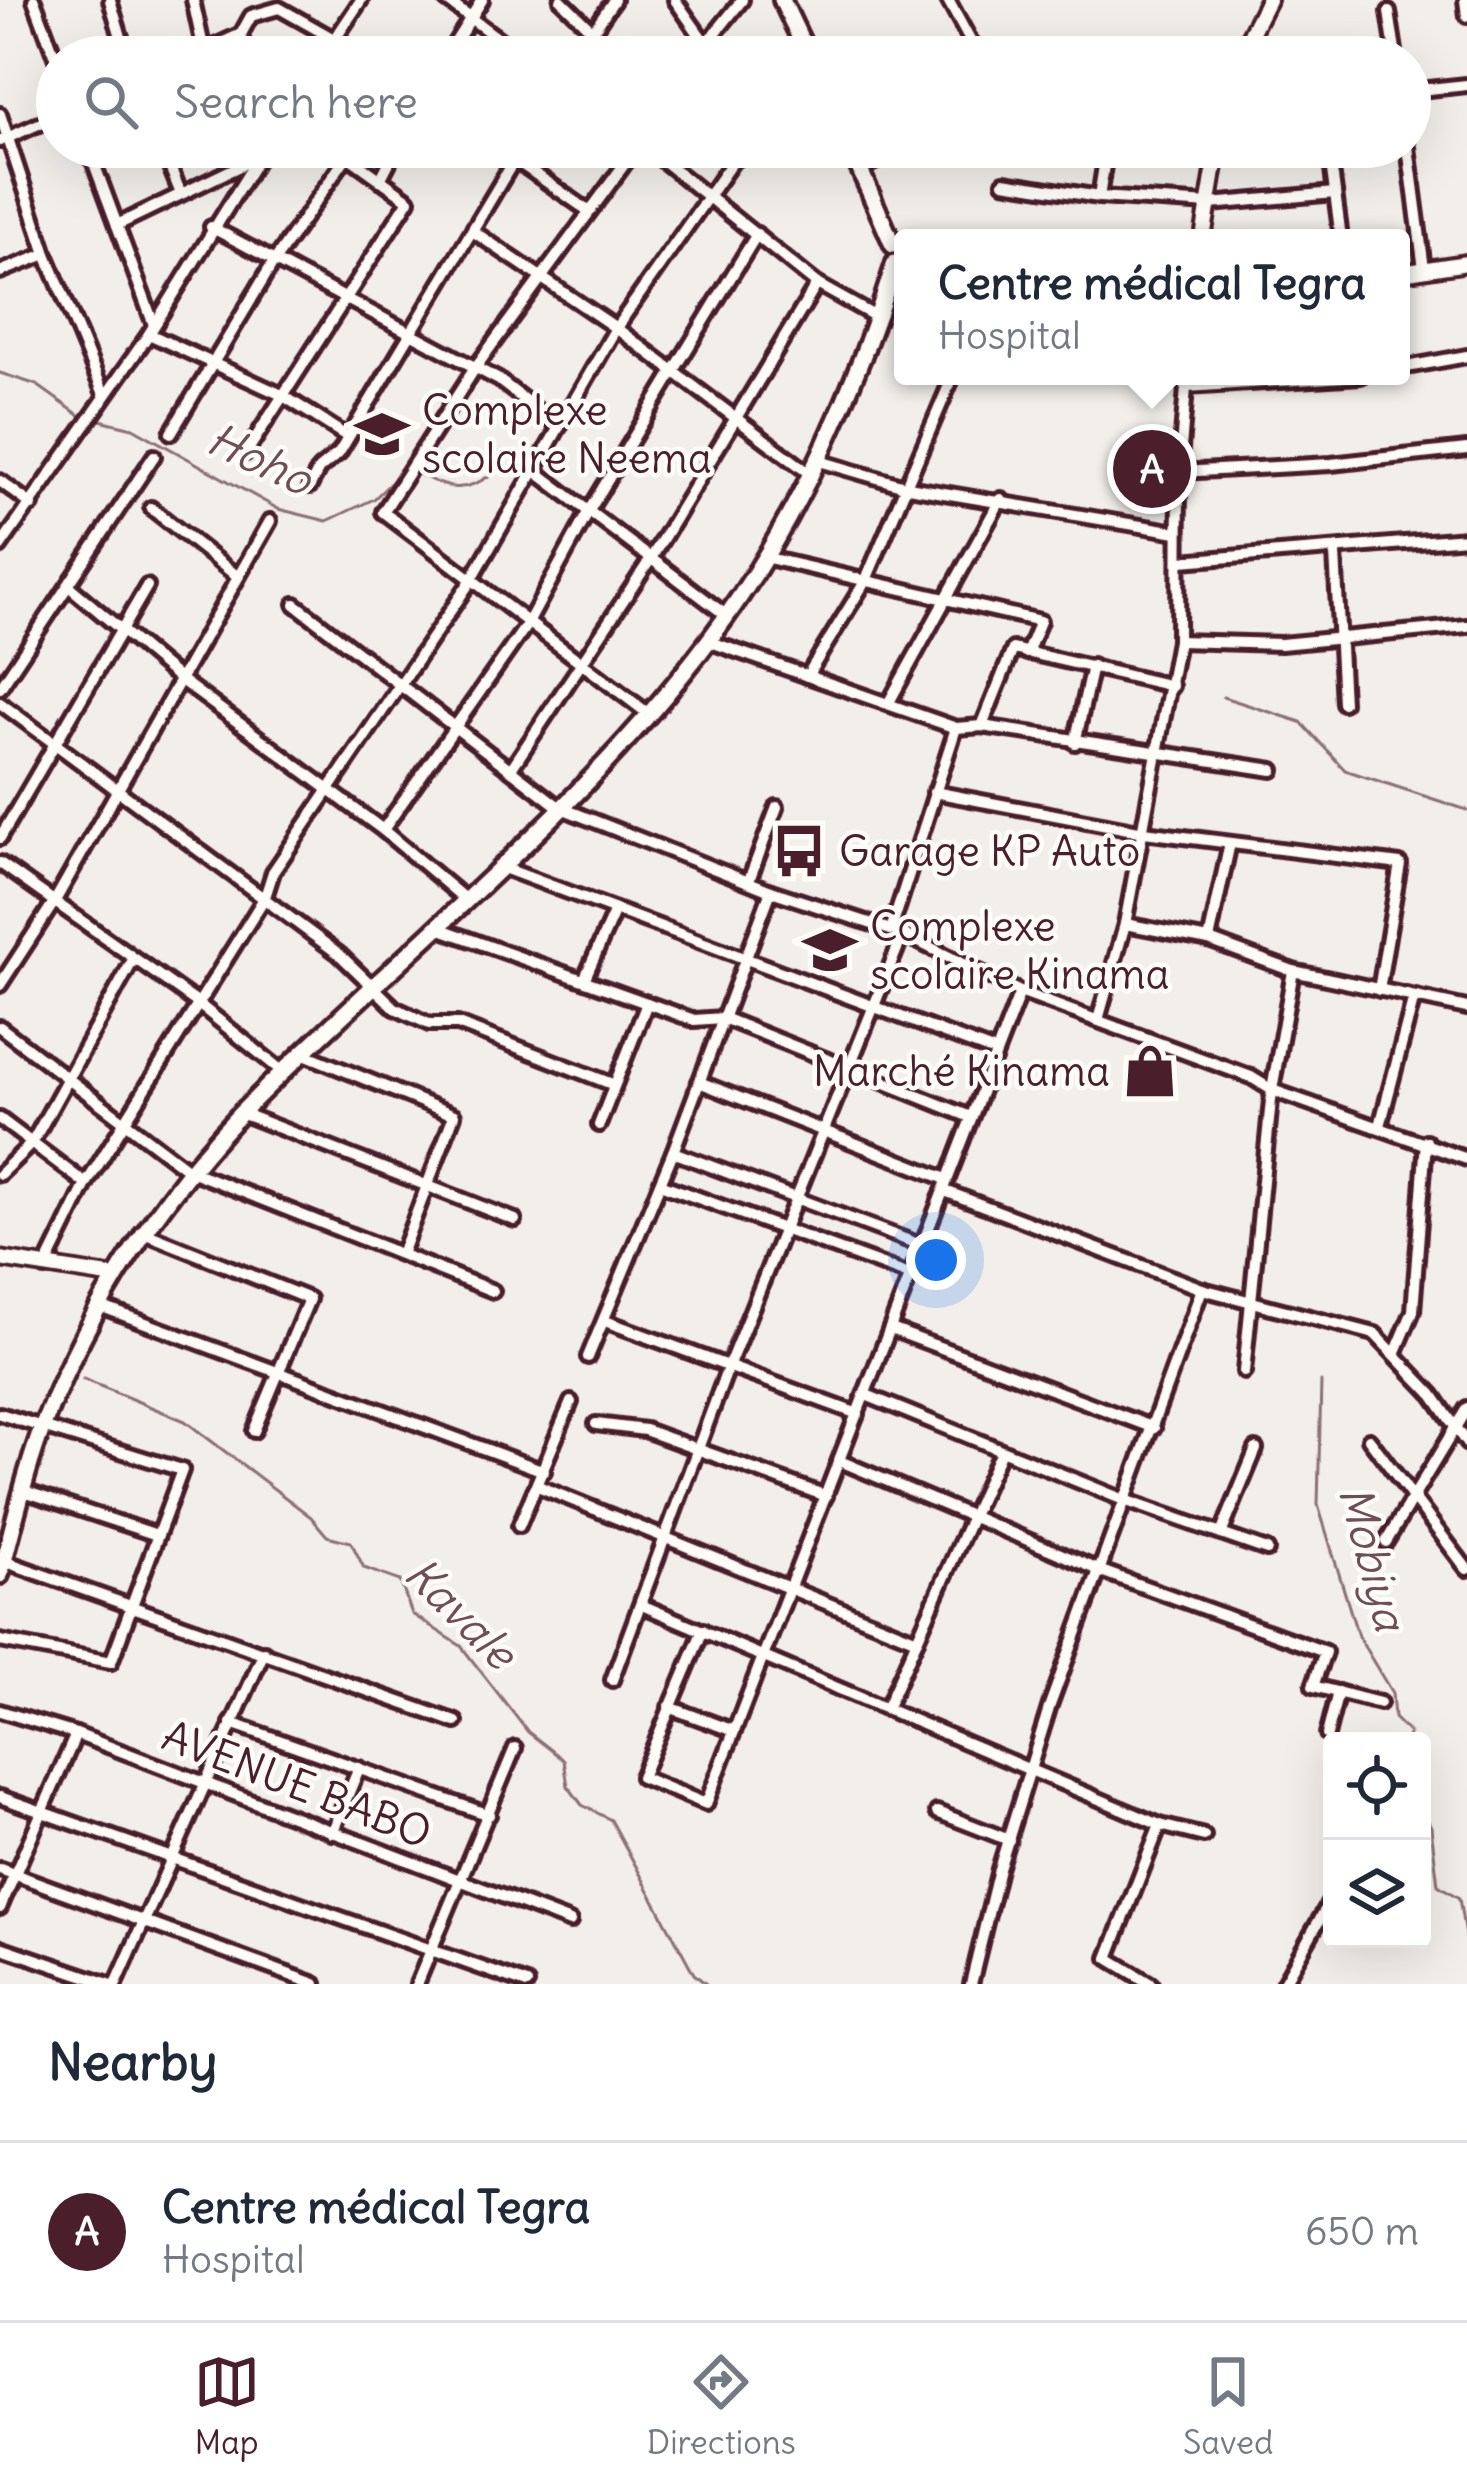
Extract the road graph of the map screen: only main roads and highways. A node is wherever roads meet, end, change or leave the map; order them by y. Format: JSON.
{"nodes":[{"id":1,"x":782,"y":0,"type":"edge"},
{"id":2,"x":799,"y":36,"type":"edge"},
{"id":3,"x":859,"y":168,"type":"edge"},
{"id":4,"x":894,"y":245,"type":"edge"},
{"id":5,"x":894,"y":267,"type":"edge"},
{"id":6,"x":1,"y":1565,"type":"edge"}],
"edges":[{"from":1,"to":2,"type":"main road"},
{"from":3,"to":4,"type":"main road"},
{"from":5,"to":6,"type":"main road"}]}
